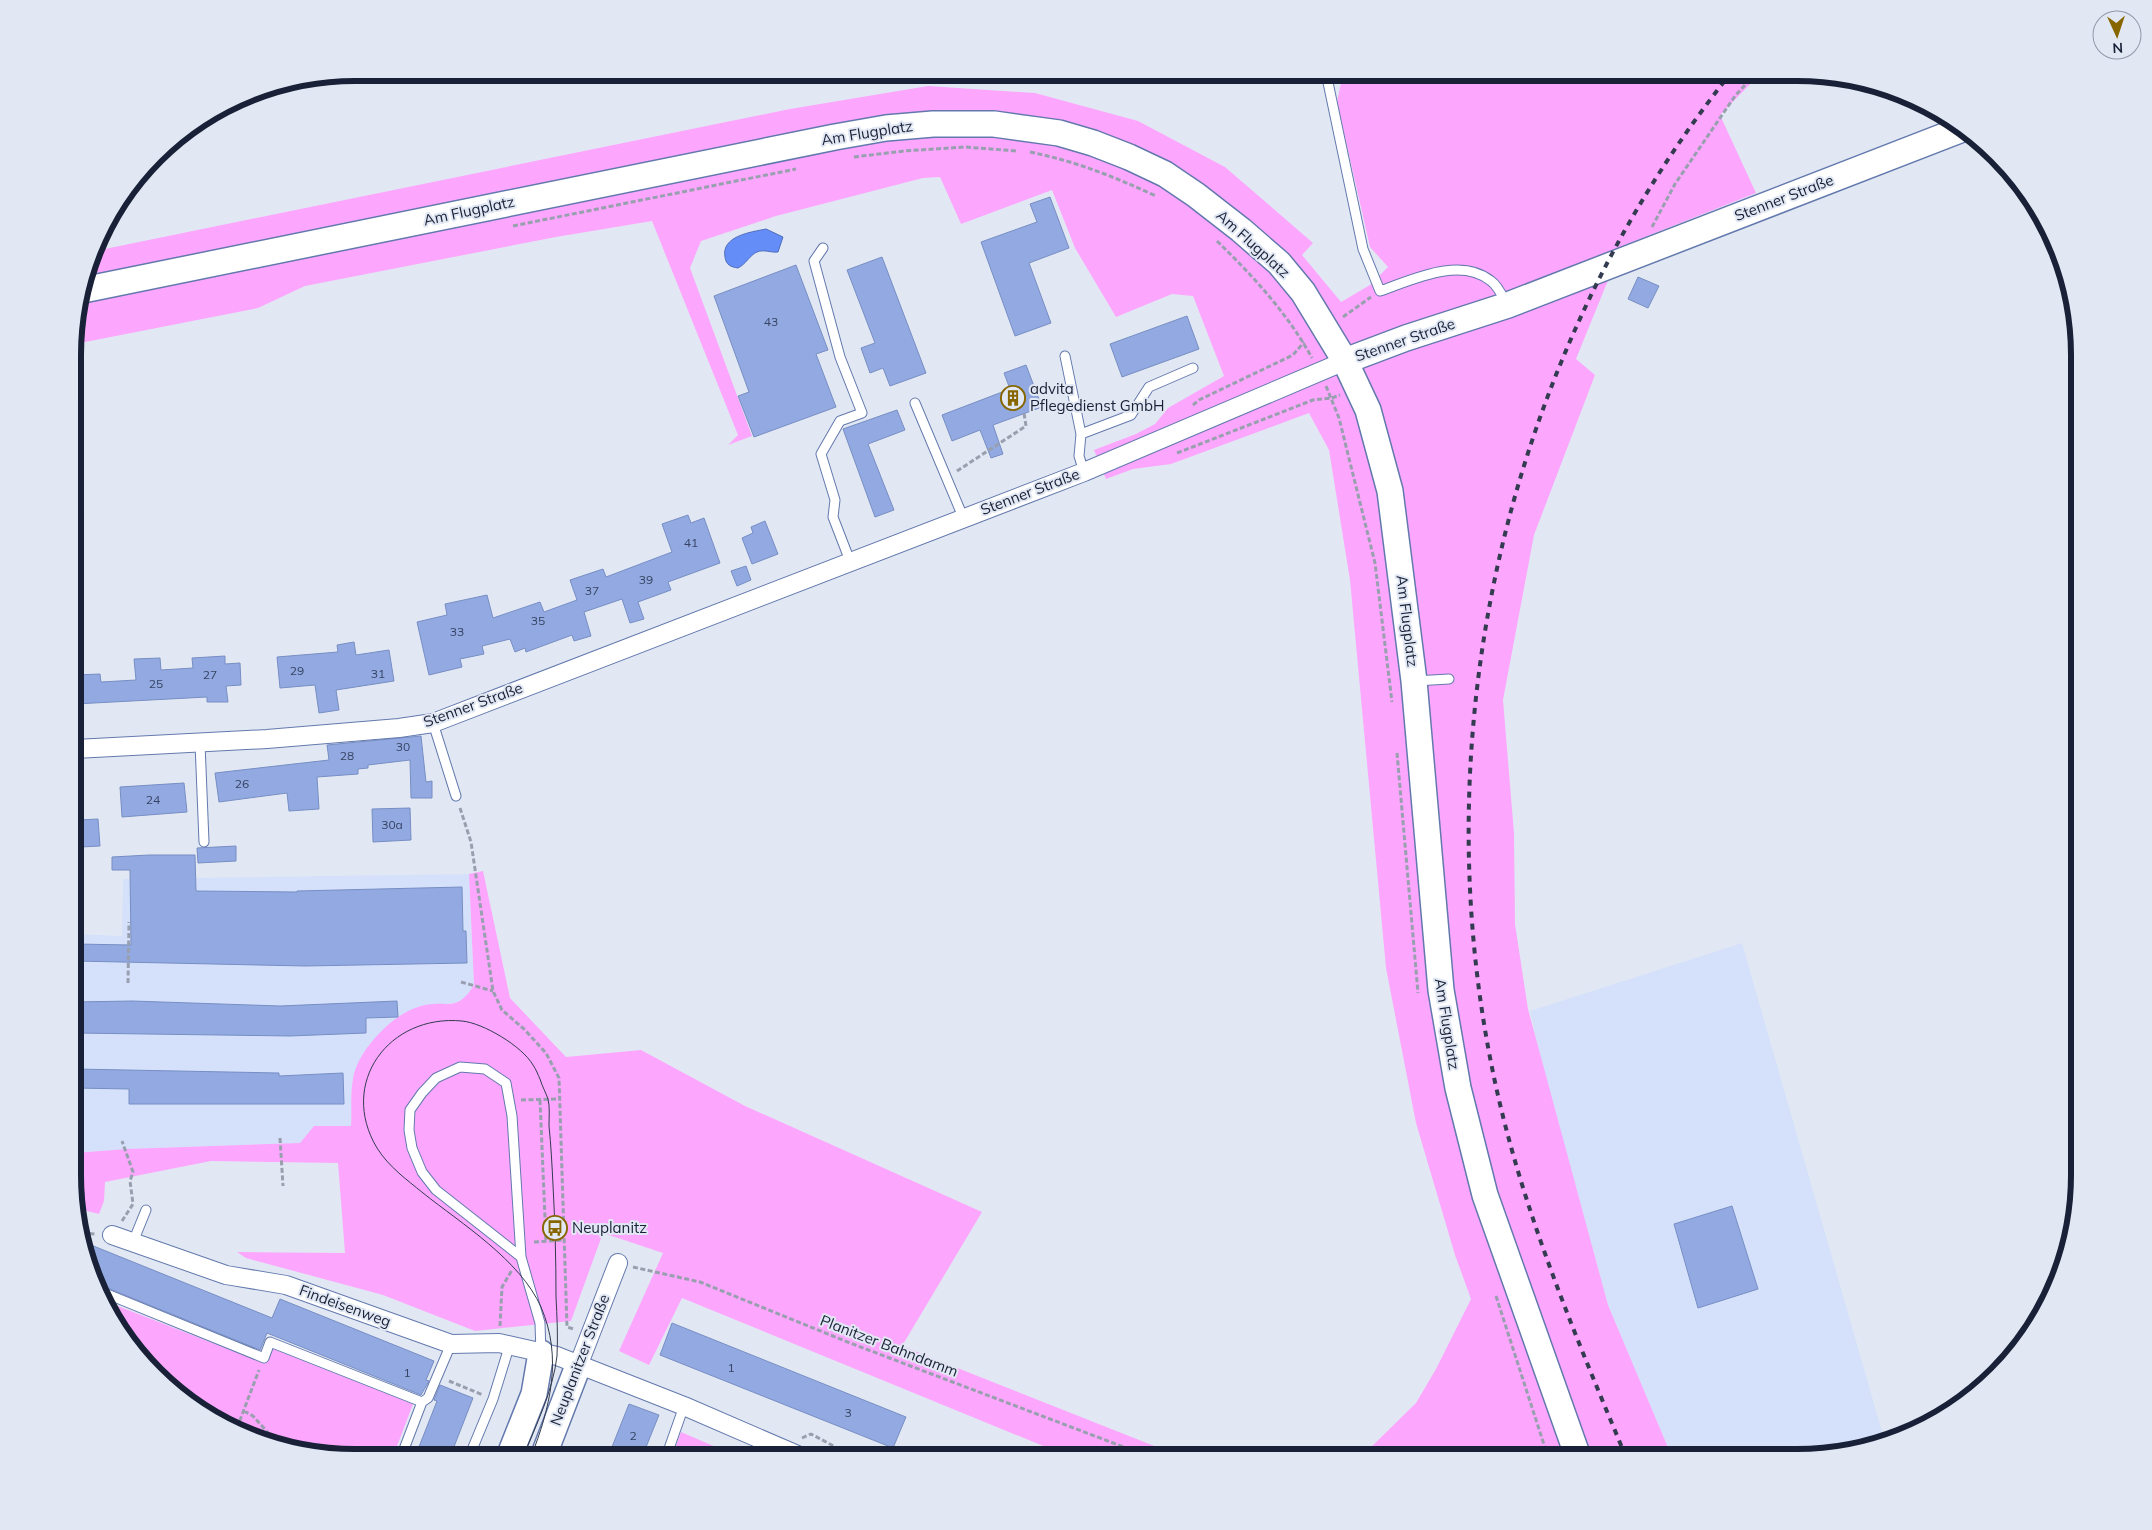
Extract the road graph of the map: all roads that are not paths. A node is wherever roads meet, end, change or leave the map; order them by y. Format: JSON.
{"nodes":[{"id":1,"x":1328,"y":81,"type":"edge"},
{"id":2,"x":1955,"y":132,"type":"edge"},
{"id":3,"x":823,"y":248,"type":"dead end"},
{"id":4,"x":87,"y":301,"type":"edge"},
{"id":5,"x":1508,"y":306,"type":"junction"},
{"id":6,"x":1065,"y":356,"type":"dead end"},
{"id":7,"x":1345,"y":361,"type":"junction"},
{"id":8,"x":1193,"y":368,"type":"dead end"},
{"id":9,"x":915,"y":403,"type":"dead end"},
{"id":10,"x":1082,"y":434,"type":"junction"},
{"id":11,"x":1084,"y":472,"type":"junction"},
{"id":12,"x":963,"y":517,"type":"junction"},
{"id":13,"x":850,"y":561,"type":"junction"},
{"id":14,"x":1448,"y":679,"type":"dead end"},
{"id":15,"x":1414,"y":681,"type":"junction"},
{"id":16,"x":433,"y":723,"type":"junction"},
{"id":17,"x":200,"y":743,"type":"junction"},
{"id":18,"x":81,"y":748,"type":"edge"},
{"id":19,"x":456,"y":796,"type":"road end"},
{"id":20,"x":204,"y":842,"type":"dead end"},
{"id":21,"x":146,"y":1210,"type":"dead end"},
{"id":22,"x":112,"y":1235,"type":"road end"},
{"id":23,"x":133,"y":1242,"type":"junction"},
{"id":24,"x":521,"y":1257,"type":"junction"},
{"id":25,"x":618,"y":1263,"type":"road end"},
{"id":26,"x":108,"y":1295,"type":"edge"},
{"id":27,"x":451,"y":1344,"type":"junction"},
{"id":28,"x":505,"y":1344,"type":"junction"},
{"id":29,"x":541,"y":1353,"type":"junction"},
{"id":30,"x":578,"y":1366,"type":"junction"},
{"id":31,"x":422,"y":1402,"type":"junction"},
{"id":32,"x":684,"y":1406,"type":"junction"},
{"id":33,"x":404,"y":1449,"type":"edge"},
{"id":34,"x":472,"y":1449,"type":"edge"},
{"id":35,"x":512,"y":1449,"type":"edge"},
{"id":36,"x":546,"y":1449,"type":"edge"},
{"id":37,"x":669,"y":1449,"type":"edge"},
{"id":38,"x":783,"y":1449,"type":"edge"},
{"id":39,"x":1575,"y":1449,"type":"edge"}],
"edges":[{"from":1,"to":5,"type":"lane"},
{"from":2,"to":5,"type":"main road","name":"Stenner Straße"},
{"from":3,"to":13,"type":"lane"},
{"from":4,"to":7,"type":"main road","name":"Am Flugplatz"},
{"from":5,"to":7,"type":"main road","name":"Stenner Straße"},
{"from":6,"to":10,"type":"lane"},
{"from":7,"to":11,"type":"street","name":"Stenner Straße"},
{"from":7,"to":15,"type":"main road","name":"Am Flugplatz"},
{"from":8,"to":10,"type":"lane"},
{"from":9,"to":12,"type":"lane"},
{"from":10,"to":11,"type":"lane"},
{"from":11,"to":12,"type":"street","name":"Stenner Straße"},
{"from":12,"to":13,"type":"street","name":"Stenner Straße"},
{"from":13,"to":16,"type":"street","name":"Stenner Straße"},
{"from":14,"to":15,"type":"lane"},
{"from":15,"to":39,"type":"main road","name":"Am Flugplatz"},
{"from":16,"to":17,"type":"street","name":"Stenner Straße"},
{"from":16,"to":19,"type":"lane"},
{"from":17,"to":18,"type":"street","name":"Stenner Straße"},
{"from":17,"to":20,"type":"lane"},
{"from":21,"to":23,"type":"lane"},
{"from":22,"to":23,"type":"street","name":"Findeisenweg"},
{"from":23,"to":27,"type":"street","name":"Findeisenweg"},
{"from":24,"to":24,"type":"lane"},
{"from":24,"to":29,"type":"lane"},
{"from":25,"to":30,"type":"street","name":"Neuplanitzer Straße"},
{"from":26,"to":31,"type":"lane"},
{"from":27,"to":28,"type":"street","name":"Findeisenweg"},
{"from":27,"to":31,"type":"lane"},
{"from":28,"to":29,"type":"street","name":"Findeisenweg"},
{"from":28,"to":34,"type":"lane"},
{"from":29,"to":30,"type":"street","name":"Findeisenweg"},
{"from":29,"to":35,"type":"main road","name":"Neuplanitzer Straße"},
{"from":30,"to":32,"type":"street","name":"Findeisenweg"},
{"from":30,"to":36,"type":"main road","name":"Neuplanitzer Straße"},
{"from":31,"to":33,"type":"lane"},
{"from":32,"to":37,"type":"lane"},
{"from":32,"to":38,"type":"street","name":"Findeisenweg"}]}
